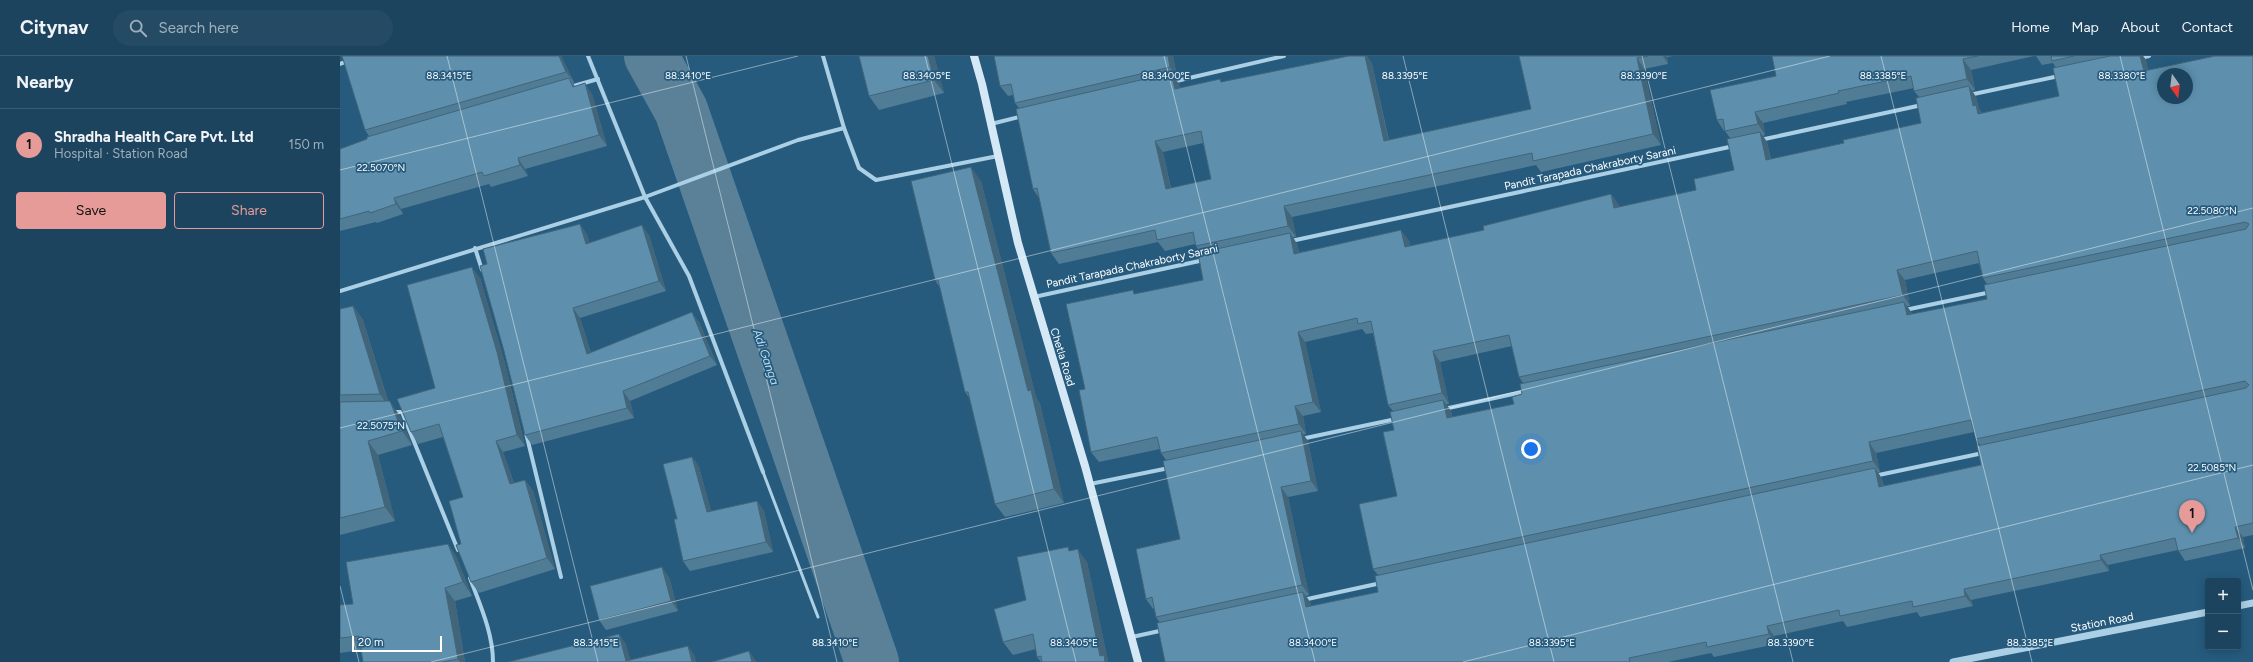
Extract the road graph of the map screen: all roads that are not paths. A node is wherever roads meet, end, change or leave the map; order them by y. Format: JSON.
{"nodes":[{"id":1,"x":588,"y":56,"type":"edge"},
{"id":2,"x":823,"y":56,"type":"edge"},
{"id":3,"x":974,"y":56,"type":"edge"},
{"id":4,"x":1284,"y":56,"type":"edge"},
{"id":5,"x":2149,"y":56,"type":"edge"},
{"id":6,"x":2133,"y":59,"type":"edge"},
{"id":7,"x":352,"y":60,"type":"edge"},
{"id":8,"x":340,"y":64,"type":"edge"},
{"id":9,"x":2063,"y":75,"type":"edge"},
{"id":10,"x":598,"y":79,"type":"junction"},
{"id":11,"x":1169,"y":83,"type":"edge"},
{"id":12,"x":568,"y":88,"type":"edge"},
{"id":13,"x":1962,"y":96,"type":"edge"},
{"id":14,"x":1931,"y":103,"type":"edge"},
{"id":15,"x":1030,"y":115,"type":"edge"},
{"id":16,"x":992,"y":124,"type":"junction"},
{"id":17,"x":844,"y":128,"type":"junction"},
{"id":18,"x":1752,"y":142,"type":"edge"},
{"id":19,"x":1736,"y":146,"type":"edge"},
{"id":20,"x":999,"y":156,"type":"junction"},
{"id":21,"x":645,"y":197,"type":"junction"},
{"id":22,"x":1284,"y":243,"type":"edge"},
{"id":23,"x":475,"y":248,"type":"junction"},
{"id":24,"x":1206,"y":260,"type":"edge"},
{"id":25,"x":484,"y":278,"type":"edge"},
{"id":26,"x":340,"y":291,"type":"edge"},
{"id":27,"x":1995,"y":291,"type":"edge"},
{"id":28,"x":1034,"y":297,"type":"junction"},
{"id":29,"x":1902,"y":311,"type":"edge"},
{"id":30,"x":1534,"y":390,"type":"edge"},
{"id":31,"x":1441,"y":410,"type":"edge"},
{"id":32,"x":386,"y":412,"type":"edge"},
{"id":33,"x":1402,"y":418,"type":"edge"},
{"id":34,"x":525,"y":431,"type":"edge"},
{"id":35,"x":1292,"y":441,"type":"edge"},
{"id":36,"x":1990,"y":451,"type":"edge"},
{"id":37,"x":1175,"y":466,"type":"edge"},
{"id":38,"x":763,"y":472,"type":"joint"},
{"id":39,"x":1866,"y":478,"type":"edge"},
{"id":40,"x":1089,"y":485,"type":"junction"},
{"id":41,"x":460,"y":554,"type":"edge"},
{"id":42,"x":468,"y":575,"type":"edge"},
{"id":43,"x":560,"y":577,"type":"dead end"},
{"id":44,"x":1386,"y":582,"type":"edge"},
{"id":45,"x":1301,"y":600,"type":"edge"},
{"id":46,"x":2253,"y":603,"type":"edge"},
{"id":47,"x":2241,"y":605,"type":"edge"},
{"id":48,"x":2205,"y":613,"type":"edge"},
{"id":49,"x":818,"y":617,"type":"dead end"},
{"id":50,"x":1170,"y":629,"type":"edge"},
{"id":51,"x":1132,"y":637,"type":"junction"},
{"id":52,"x":493,"y":662,"type":"edge"},
{"id":53,"x":1138,"y":662,"type":"edge"},
{"id":54,"x":1953,"y":662,"type":"edge"}],
"edges":[{"from":1,"to":10,"type":"street"},
{"from":2,"to":17,"type":"street"},
{"from":3,"to":16,"type":"main road","name":"Chetla Road"},
{"from":4,"to":11,"type":"street"},
{"from":5,"to":6,"type":"street"},
{"from":7,"to":8,"type":"street"},
{"from":9,"to":13,"type":"street"},
{"from":10,"to":12,"type":"street"},
{"from":10,"to":21,"type":"street"},
{"from":14,"to":18,"type":"street"},
{"from":15,"to":16,"type":"street"},
{"from":16,"to":20,"type":"main road","name":"Chetla Road"},
{"from":17,"to":20,"type":"street"},
{"from":17,"to":21,"type":"street"},
{"from":19,"to":22,"type":"street","name":"Pandit Tarapada Chakraborty Sarani"},
{"from":20,"to":28,"type":"main road","name":"Chetla Road"},
{"from":21,"to":23,"type":"street"},
{"from":21,"to":38,"type":"street"},
{"from":23,"to":25,"type":"street"},
{"from":23,"to":26,"type":"street"},
{"from":24,"to":28,"type":"street","name":"Pandit Tarapada Chakraborty Sarani"},
{"from":27,"to":29,"type":"street"},
{"from":28,"to":40,"type":"main road","name":"Chetla Road"},
{"from":30,"to":31,"type":"street"},
{"from":32,"to":41,"type":"street"},
{"from":33,"to":35,"type":"street"},
{"from":34,"to":43,"type":"street"},
{"from":36,"to":39,"type":"street"},
{"from":37,"to":40,"type":"street"},
{"from":38,"to":49,"type":"lane"},
{"from":40,"to":51,"type":"main road","name":"Chetla Road"},
{"from":42,"to":52,"type":"street"},
{"from":44,"to":45,"type":"street"},
{"from":46,"to":47,"type":"street"},
{"from":48,"to":54,"type":"street","name":"Station Road"},
{"from":50,"to":51,"type":"street"},
{"from":51,"to":53,"type":"main road","name":"Chetla Road"}]}
